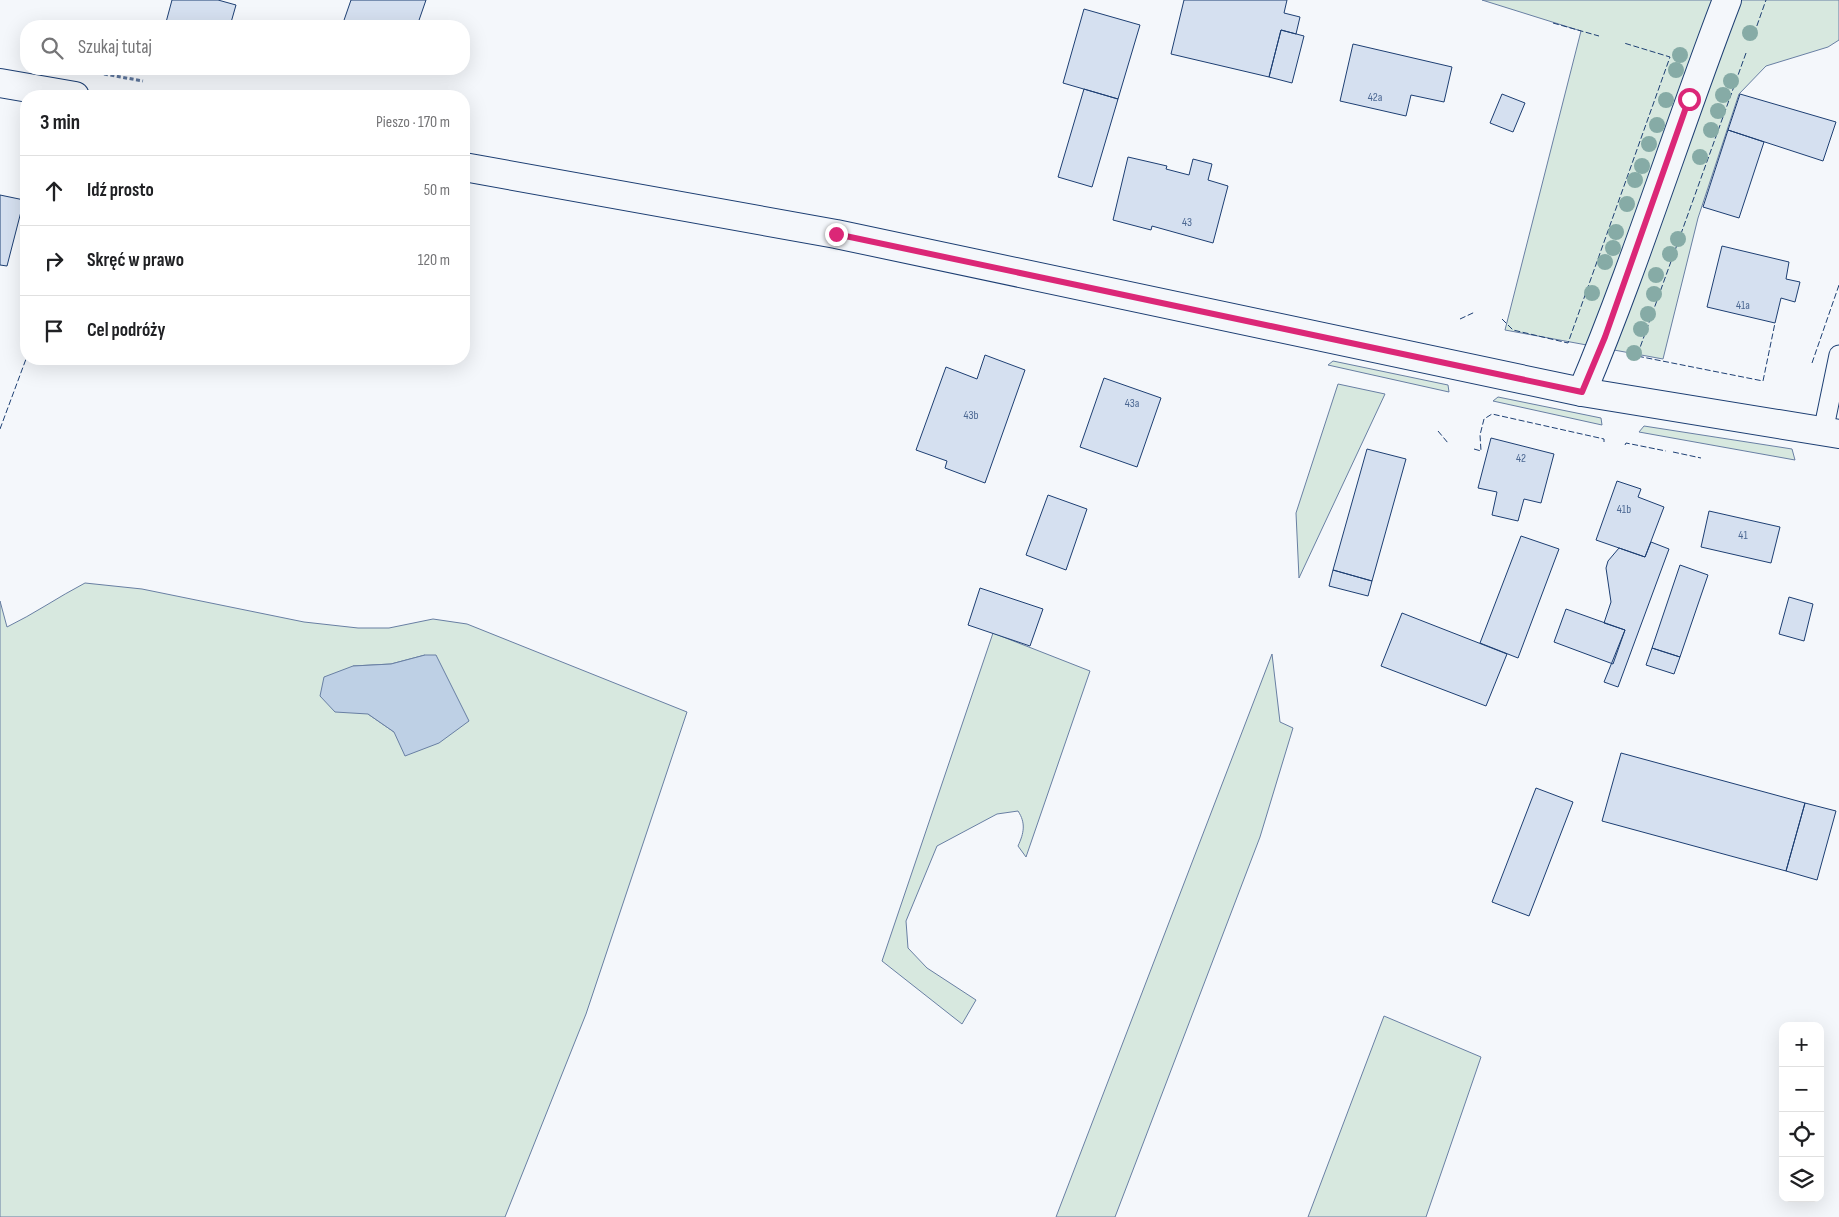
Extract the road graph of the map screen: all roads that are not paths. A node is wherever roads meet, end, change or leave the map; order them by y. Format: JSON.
{"nodes":[{"id":1,"x":1727,"y":0,"type":"edge"},
{"id":2,"x":0,"y":83,"type":"edge"},
{"id":3,"x":40,"y":90,"type":"edge"},
{"id":4,"x":470,"y":167,"type":"edge"},
{"id":5,"x":1839,"y":355,"type":"edge"},
{"id":6,"x":1582,"y":392,"type":"junction"},
{"id":7,"x":1831,"y":433,"type":"edge"}],
"edges":[{"from":1,"to":6,"type":"street"},
{"from":2,"to":3,"type":"street"},
{"from":4,"to":6,"type":"street"},
{"from":5,"to":7,"type":"lane"},
{"from":6,"to":7,"type":"street"}]}
